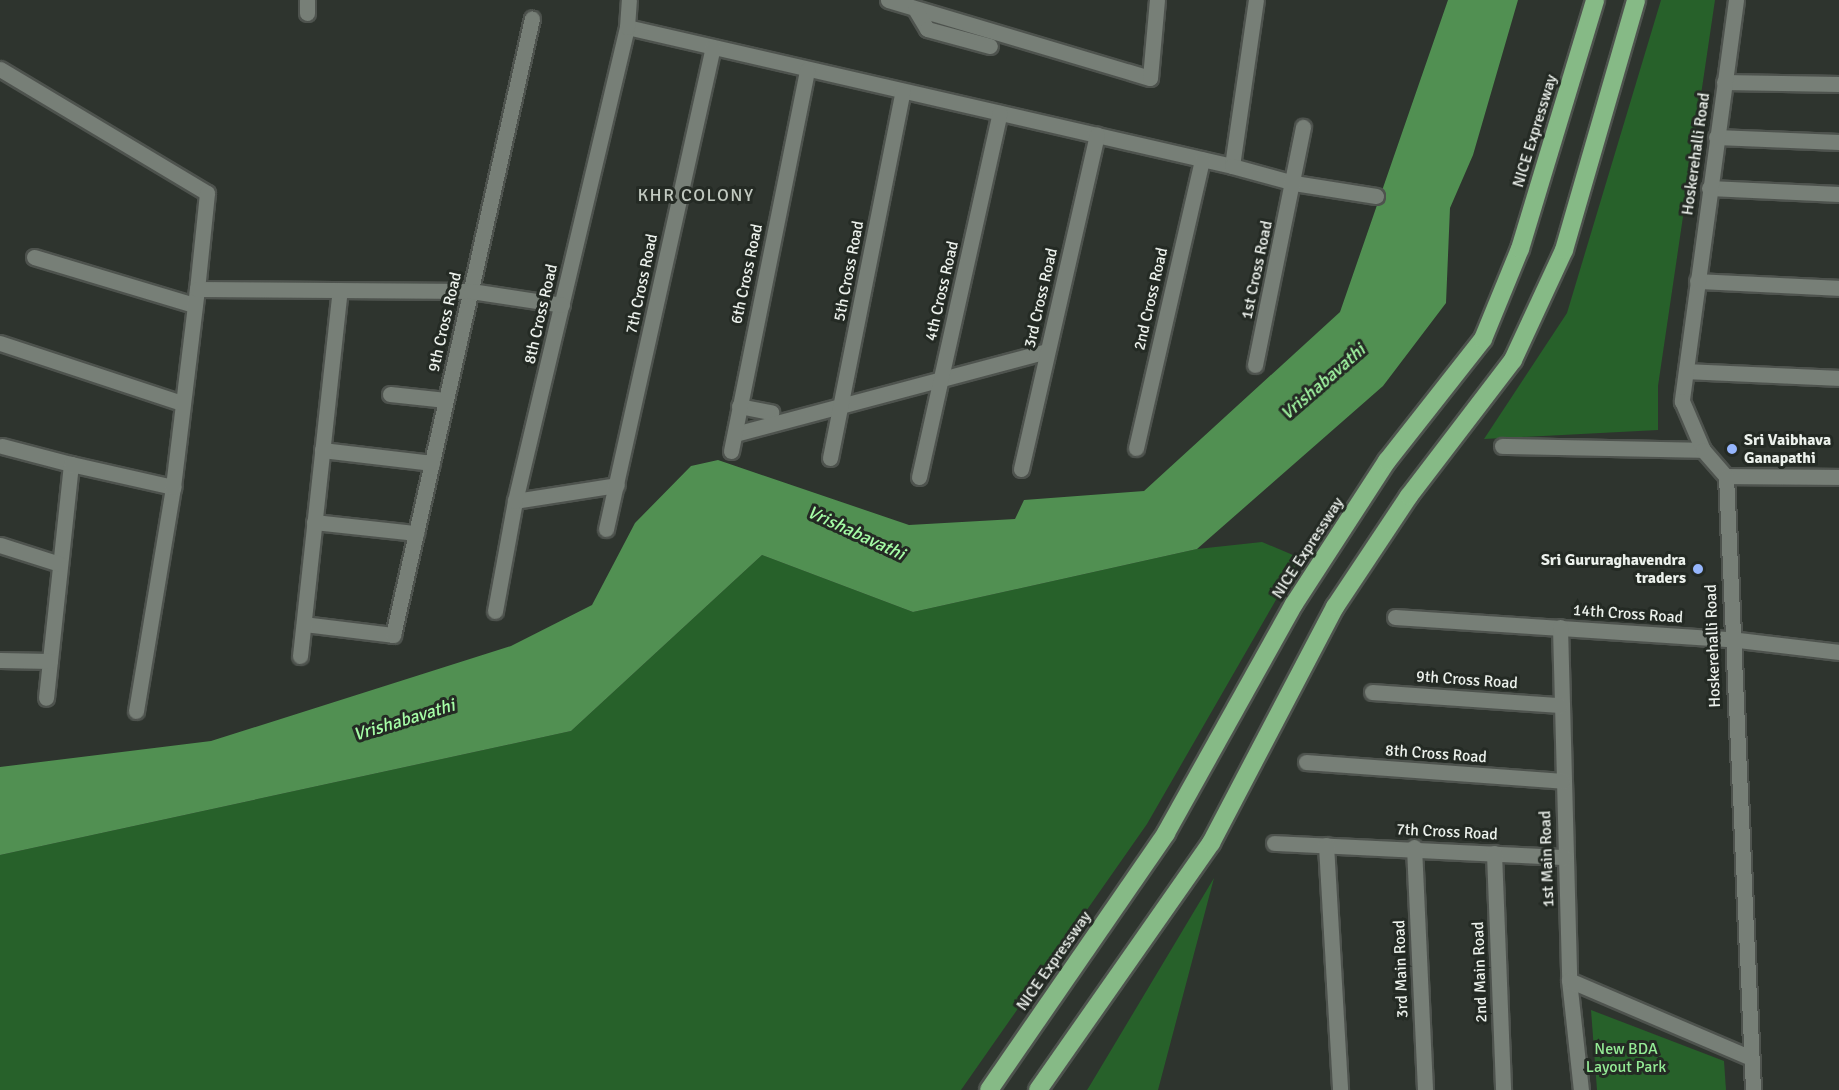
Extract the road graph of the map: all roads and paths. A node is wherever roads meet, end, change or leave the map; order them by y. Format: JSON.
{"nodes":[{"id":1,"x":629,"y":0,"type":"edge"},
{"id":2,"x":888,"y":0,"type":"edge"},
{"id":3,"x":1157,"y":0,"type":"edge"},
{"id":4,"x":1256,"y":0,"type":"edge"},
{"id":5,"x":1595,"y":0,"type":"edge"},
{"id":6,"x":1636,"y":0,"type":"edge"},
{"id":7,"x":1736,"y":0,"type":"edge"},
{"id":8,"x":915,"y":9,"type":"junction"},
{"id":9,"x":532,"y":18,"type":"dead end"},
{"id":10,"x":627,"y":27,"type":"junction"},
{"id":11,"x":990,"y":46,"type":"dead end"},
{"id":12,"x":713,"y":48,"type":"junction"},
{"id":13,"x":0,"y":69,"type":"edge"},
{"id":14,"x":807,"y":69,"type":"junction"},
{"id":15,"x":1724,"y":82,"type":"junction"},
{"id":16,"x":1839,"y":84,"type":"edge"},
{"id":17,"x":903,"y":91,"type":"junction"},
{"id":18,"x":1000,"y":113,"type":"junction"},
{"id":19,"x":1304,"y":127,"type":"dead end"},
{"id":20,"x":1096,"y":135,"type":"junction"},
{"id":21,"x":1716,"y":137,"type":"junction"},
{"id":22,"x":1839,"y":142,"type":"edge"},
{"id":23,"x":1202,"y":159,"type":"junction"},
{"id":24,"x":1232,"y":166,"type":"junction"},
{"id":25,"x":1294,"y":183,"type":"junction"},
{"id":26,"x":1708,"y":189,"type":"junction"},
{"id":27,"x":1839,"y":194,"type":"edge"},
{"id":28,"x":1376,"y":196,"type":"dead end"},
{"id":29,"x":34,"y":257,"type":"dead end"},
{"id":30,"x":1697,"y":281,"type":"junction"},
{"id":31,"x":1839,"y":288,"type":"edge"},
{"id":32,"x":197,"y":289,"type":"junction"},
{"id":33,"x":340,"y":290,"type":"junction"},
{"id":34,"x":471,"y":291,"type":"junction"},
{"id":35,"x":194,"y":305,"type":"junction"},
{"id":36,"x":562,"y":305,"type":"junction"},
{"id":37,"x":0,"y":343,"type":"edge"},
{"id":38,"x":1047,"y":351,"type":"junction"},
{"id":39,"x":1255,"y":364,"type":"dead end"},
{"id":40,"x":1686,"y":371,"type":"junction"},
{"id":41,"x":1839,"y":378,"type":"edge"},
{"id":42,"x":941,"y":379,"type":"junction"},
{"id":43,"x":390,"y":394,"type":"dead end"},
{"id":44,"x":446,"y":399,"type":"junction"},
{"id":45,"x":181,"y":403,"type":"junction"},
{"id":46,"x":739,"y":406,"type":"junction"},
{"id":47,"x":840,"y":406,"type":"junction"},
{"id":48,"x":771,"y":412,"type":"dead end"},
{"id":49,"x":735,"y":434,"type":"junction"},
{"id":50,"x":2,"y":446,"type":"dead end"},
{"id":51,"x":1502,"y":446,"type":"dead end"},
{"id":52,"x":1136,"y":448,"type":"dead end"},
{"id":53,"x":322,"y":450,"type":"junction"},
{"id":54,"x":1703,"y":450,"type":"junction"},
{"id":55,"x":731,"y":451,"type":"dead end"},
{"id":56,"x":830,"y":458,"type":"dead end"},
{"id":57,"x":432,"y":463,"type":"junction"},
{"id":58,"x":71,"y":464,"type":"junction"},
{"id":59,"x":1021,"y":469,"type":"dead end"},
{"id":60,"x":1726,"y":476,"type":"junction"},
{"id":61,"x":919,"y":477,"type":"dead end"},
{"id":62,"x":1839,"y":477,"type":"edge"},
{"id":63,"x":617,"y":485,"type":"junction"},
{"id":64,"x":173,"y":487,"type":"junction"},
{"id":65,"x":515,"y":501,"type":"junction"},
{"id":66,"x":314,"y":522,"type":"junction"},
{"id":67,"x":606,"y":529,"type":"dead end"},
{"id":68,"x":416,"y":533,"type":"junction"},
{"id":69,"x":0,"y":546,"type":"edge"},
{"id":70,"x":60,"y":564,"type":"junction"},
{"id":71,"x":495,"y":611,"type":"dead end"},
{"id":72,"x":1395,"y":617,"type":"dead end"},
{"id":73,"x":304,"y":624,"type":"junction"},
{"id":74,"x":1560,"y":627,"type":"junction"},
{"id":75,"x":1730,"y":639,"type":"junction"},
{"id":76,"x":1839,"y":652,"type":"edge"},
{"id":77,"x":300,"y":656,"type":"dead end"},
{"id":78,"x":0,"y":660,"type":"edge"},
{"id":79,"x":50,"y":661,"type":"junction"},
{"id":80,"x":1372,"y":692,"type":"dead end"},
{"id":81,"x":46,"y":698,"type":"dead end"},
{"id":82,"x":1560,"y":705,"type":"junction"},
{"id":83,"x":136,"y":711,"type":"dead end"},
{"id":84,"x":1306,"y":762,"type":"dead end"},
{"id":85,"x":1562,"y":781,"type":"junction"},
{"id":86,"x":1274,"y":843,"type":"dead end"},
{"id":87,"x":1326,"y":845,"type":"junction"},
{"id":88,"x":1414,"y":847,"type":"junction"},
{"id":89,"x":1494,"y":853,"type":"junction"},
{"id":90,"x":1565,"y":857,"type":"junction"},
{"id":91,"x":1569,"y":980,"type":"junction"},
{"id":92,"x":1751,"y":1058,"type":"junction"},
{"id":93,"x":989,"y":1090,"type":"edge"},
{"id":94,"x":1038,"y":1090,"type":"edge"},
{"id":95,"x":1340,"y":1090,"type":"edge"},
{"id":96,"x":1425,"y":1090,"type":"edge"},
{"id":97,"x":1503,"y":1090,"type":"edge"},
{"id":98,"x":1581,"y":1090,"type":"edge"},
{"id":99,"x":1753,"y":1090,"type":"edge"}],
"edges":[{"from":1,"to":10,"type":"street","name":"8th Cross Road"},
{"from":2,"to":8,"type":"street"},
{"from":3,"to":8,"type":"street"},
{"from":4,"to":24,"type":"street"},
{"from":5,"to":93,"type":"highway","name":"NICE Expressway"},
{"from":6,"to":94,"type":"highway"},
{"from":7,"to":15,"type":"street","name":"Hoskerehalli Road"},
{"from":8,"to":11,"type":"street"},
{"from":9,"to":34,"type":"street","name":"9th Cross Road"},
{"from":10,"to":12,"type":"street"},
{"from":10,"to":36,"type":"street","name":"8th Cross Road"},
{"from":12,"to":14,"type":"street"},
{"from":12,"to":63,"type":"street","name":"7th Cross Road"},
{"from":13,"to":32,"type":"street"},
{"from":14,"to":17,"type":"street"},
{"from":14,"to":46,"type":"street","name":"6th Cross Road"},
{"from":15,"to":16,"type":"street"},
{"from":15,"to":21,"type":"street","name":"Hoskerehalli Road"},
{"from":17,"to":18,"type":"street"},
{"from":17,"to":47,"type":"street","name":"5th Cross Road"},
{"from":18,"to":20,"type":"street"},
{"from":18,"to":42,"type":"street","name":"4th Cross Road"},
{"from":19,"to":25,"type":"street","name":"1st Cross Road"},
{"from":20,"to":23,"type":"street"},
{"from":20,"to":38,"type":"street","name":"3rd Cross Road"},
{"from":21,"to":22,"type":"street"},
{"from":21,"to":26,"type":"street","name":"Hoskerehalli Road"},
{"from":23,"to":24,"type":"street"},
{"from":23,"to":52,"type":"street","name":"2nd Cross Road"},
{"from":24,"to":25,"type":"street"},
{"from":25,"to":28,"type":"street"},
{"from":25,"to":39,"type":"street","name":"1st Cross Road"},
{"from":26,"to":27,"type":"street"},
{"from":26,"to":30,"type":"street","name":"Hoskerehalli Road"},
{"from":29,"to":35,"type":"street"},
{"from":30,"to":31,"type":"street"},
{"from":30,"to":40,"type":"street","name":"Hoskerehalli Road"},
{"from":32,"to":33,"type":"street"},
{"from":32,"to":35,"type":"street"},
{"from":33,"to":34,"type":"street"},
{"from":33,"to":53,"type":"street"},
{"from":34,"to":36,"type":"street"},
{"from":34,"to":44,"type":"street","name":"9th Cross Road"},
{"from":35,"to":45,"type":"street"},
{"from":36,"to":65,"type":"street","name":"8th Cross Road"},
{"from":37,"to":45,"type":"street"},
{"from":38,"to":42,"type":"street"},
{"from":38,"to":59,"type":"street","name":"3rd Cross Road"},
{"from":40,"to":41,"type":"street"},
{"from":40,"to":54,"type":"street","name":"Hoskerehalli Road"},
{"from":42,"to":47,"type":"street"},
{"from":42,"to":61,"type":"street","name":"4th Cross Road"},
{"from":43,"to":44,"type":"street"},
{"from":44,"to":57,"type":"street","name":"9th Cross Road"},
{"from":45,"to":64,"type":"street"},
{"from":46,"to":48,"type":"street"},
{"from":46,"to":49,"type":"street","name":"6th Cross Road"},
{"from":47,"to":49,"type":"street"},
{"from":47,"to":56,"type":"street","name":"5th Cross Road"},
{"from":49,"to":55,"type":"street","name":"6th Cross Road"},
{"from":50,"to":58,"type":"street"},
{"from":51,"to":54,"type":"street"},
{"from":53,"to":57,"type":"street"},
{"from":53,"to":66,"type":"street"},
{"from":54,"to":60,"type":"street","name":"Hoskerehalli Road"},
{"from":57,"to":68,"type":"street","name":"9th Cross Road"},
{"from":58,"to":64,"type":"street"},
{"from":58,"to":70,"type":"street"},
{"from":60,"to":62,"type":"street"},
{"from":60,"to":75,"type":"street","name":"Hoskerehalli Road"},
{"from":63,"to":65,"type":"street"},
{"from":63,"to":67,"type":"street","name":"7th Cross Road"},
{"from":64,"to":83,"type":"street"},
{"from":65,"to":71,"type":"street","name":"8th Cross Road"},
{"from":66,"to":68,"type":"street"},
{"from":66,"to":73,"type":"street"},
{"from":68,"to":73,"type":"street","name":"9th Cross Road"},
{"from":69,"to":70,"type":"street"},
{"from":70,"to":79,"type":"street"},
{"from":72,"to":74,"type":"street","name":"14th Cross Road"},
{"from":73,"to":77,"type":"street"},
{"from":74,"to":75,"type":"street","name":"14th Cross Road"},
{"from":74,"to":82,"type":"street","name":"1st Main Road"},
{"from":75,"to":76,"type":"street","name":"14th Cross Road"},
{"from":75,"to":92,"type":"street","name":"Hoskerehalli Road"},
{"from":78,"to":79,"type":"street"},
{"from":79,"to":81,"type":"street"},
{"from":80,"to":82,"type":"street","name":"9th Cross Road"},
{"from":82,"to":85,"type":"street","name":"1st Main Road"},
{"from":84,"to":85,"type":"street","name":"8th Cross Road"},
{"from":85,"to":90,"type":"street","name":"1st Main Road"},
{"from":86,"to":87,"type":"street","name":"7th Cross Road"},
{"from":87,"to":88,"type":"street","name":"7th Cross Road"},
{"from":87,"to":95,"type":"street"},
{"from":88,"to":89,"type":"street","name":"7th Cross Road"},
{"from":88,"to":96,"type":"street","name":"3rd Main Road"},
{"from":89,"to":90,"type":"street","name":"7th Cross Road"},
{"from":89,"to":97,"type":"street","name":"2nd Main Road"},
{"from":90,"to":91,"type":"street","name":"1st Main Road"},
{"from":91,"to":92,"type":"street"},
{"from":91,"to":98,"type":"street","name":"1st Main Road"},
{"from":92,"to":99,"type":"street","name":"Hoskerehalli Road"}]}
